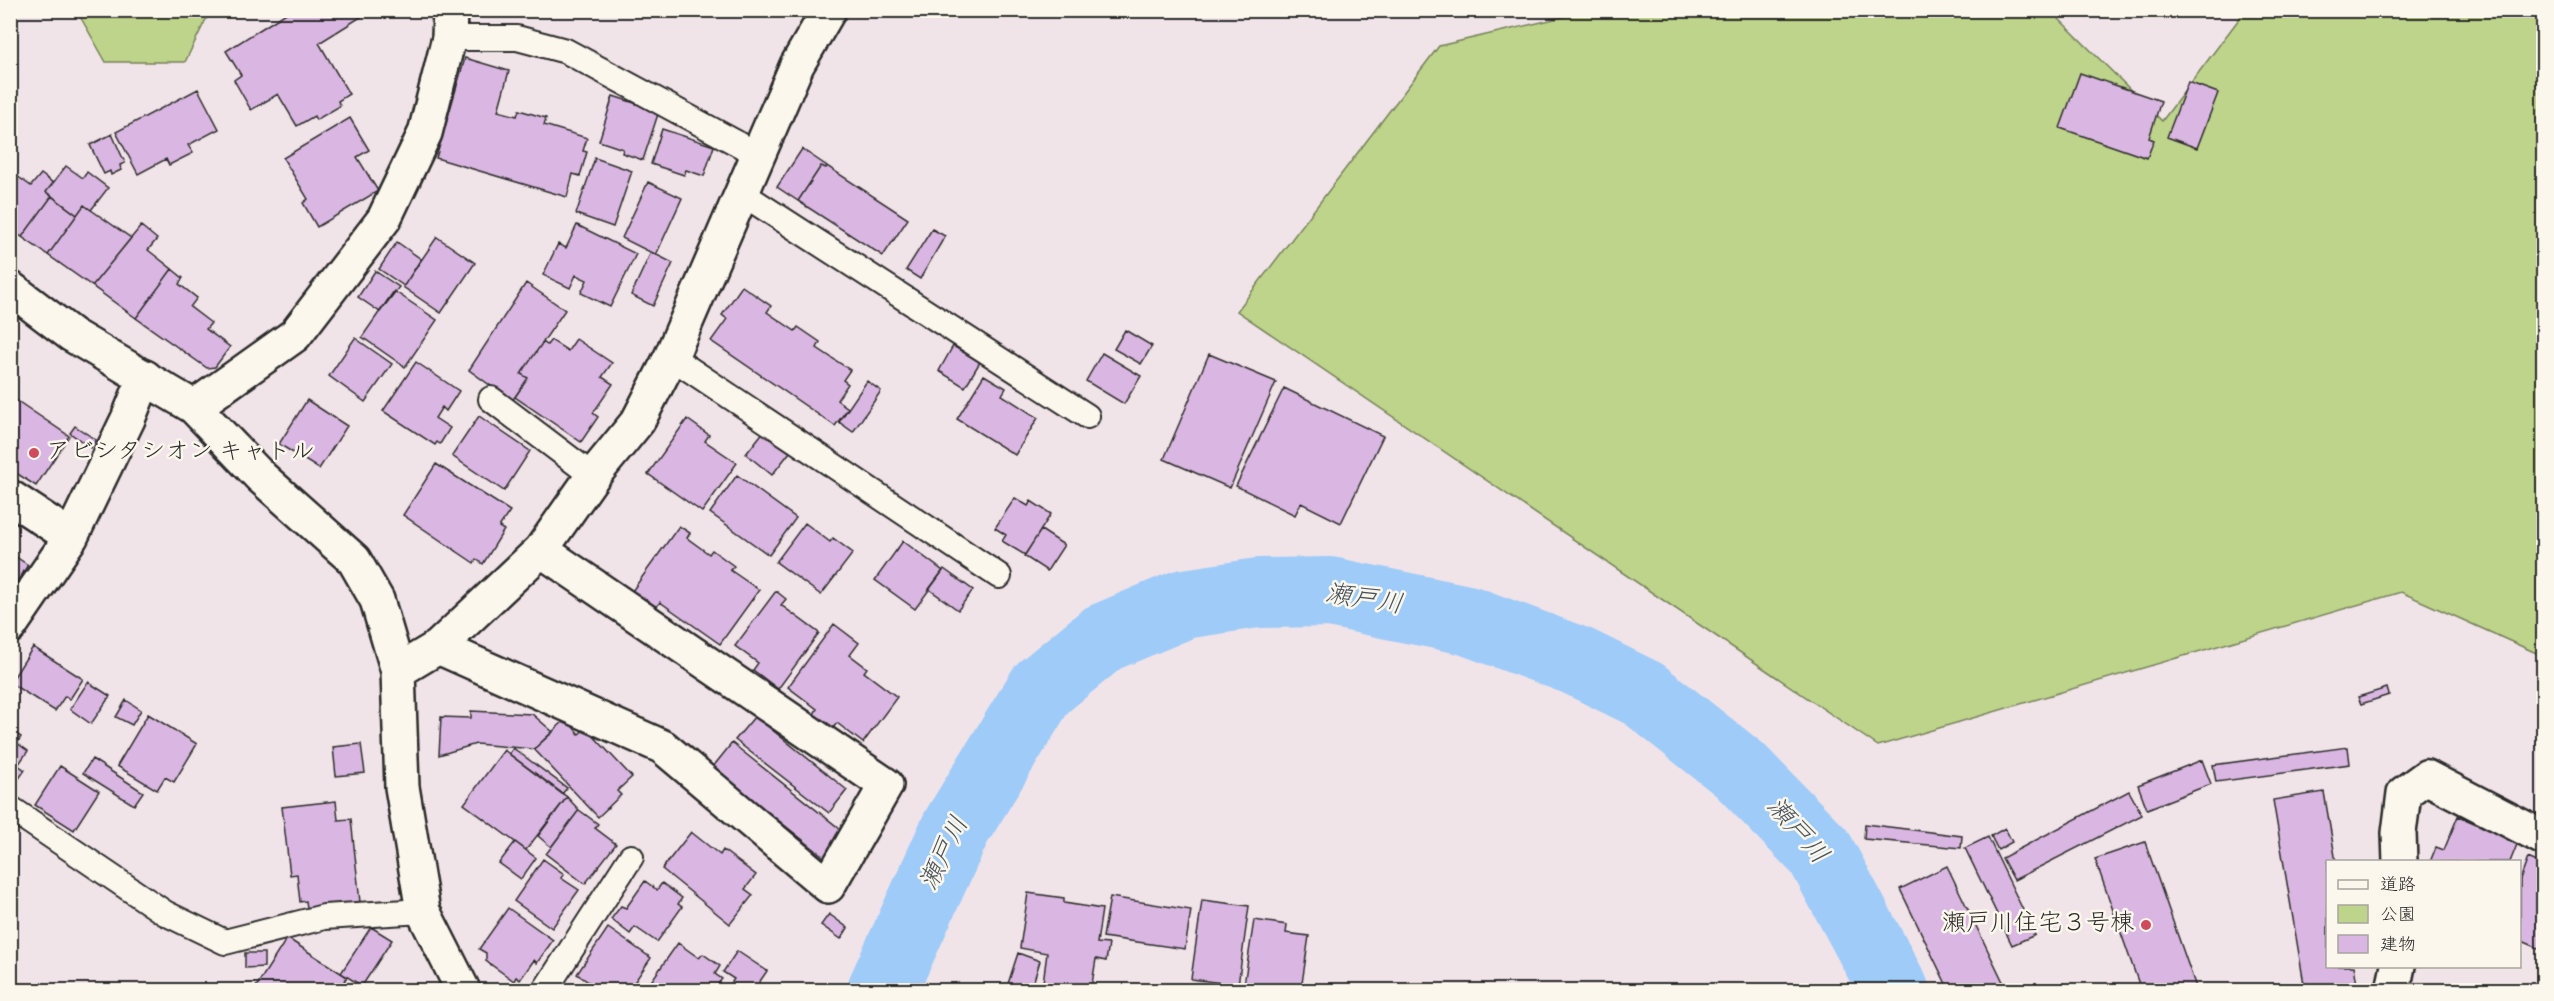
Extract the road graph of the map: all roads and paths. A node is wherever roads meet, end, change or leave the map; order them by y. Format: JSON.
{"nodes":[{"id":1,"x":829,"y":10,"type":"edge"},
{"id":2,"x":449,"y":24,"type":"edge"},
{"id":3,"x":757,"y":154,"type":"junction"},
{"id":4,"x":743,"y":194,"type":"junction"},
{"id":5,"x":10,"y":288,"type":"edge"},
{"id":6,"x":671,"y":357,"type":"junction"},
{"id":7,"x":145,"y":377,"type":"junction"},
{"id":8,"x":491,"y":399,"type":"dead end"},
{"id":9,"x":194,"y":407,"type":"junction"},
{"id":10,"x":1087,"y":416,"type":"dead end"},
{"id":11,"x":593,"y":476,"type":"junction"},
{"id":12,"x":10,"y":497,"type":"edge"},
{"id":13,"x":70,"y":537,"type":"junction"},
{"id":14,"x":541,"y":550,"type":"junction"},
{"id":15,"x":999,"y":576,"type":"dead end"},
{"id":16,"x":10,"y":626,"type":"edge"},
{"id":17,"x":438,"y":647,"type":"junction"},
{"id":18,"x":398,"y":671,"type":"junction"},
{"id":19,"x":10,"y":808,"type":"edge"},
{"id":20,"x":2544,"y":838,"type":"edge"},
{"id":21,"x":631,"y":857,"type":"dead end"},
{"id":22,"x":2400,"y":860,"type":"edge"},
{"id":23,"x":423,"y":911,"type":"junction"},
{"id":24,"x":2398,"y":968,"type":"edge"},
{"id":25,"x":463,"y":990,"type":"edge"},
{"id":26,"x":545,"y":990,"type":"edge"},
{"id":27,"x":2393,"y":990,"type":"edge"}],
"edges":[{"from":1,"to":3,"type":"street"},
{"from":2,"to":3,"type":"lane"},
{"from":2,"to":9,"type":"street"},
{"from":3,"to":4,"type":"street"},
{"from":4,"to":6,"type":"street"},
{"from":4,"to":10,"type":"lane"},
{"from":5,"to":7,"type":"street"},
{"from":6,"to":11,"type":"street"},
{"from":6,"to":15,"type":"lane"},
{"from":7,"to":9,"type":"street"},
{"from":7,"to":13,"type":"street"},
{"from":8,"to":11,"type":"lane"},
{"from":9,"to":18,"type":"street"},
{"from":11,"to":14,"type":"street"},
{"from":12,"to":13,"type":"street"},
{"from":13,"to":16,"type":"street"},
{"from":14,"to":17,"type":"street"},
{"from":14,"to":17,"type":"street"},
{"from":17,"to":18,"type":"street"},
{"from":18,"to":23,"type":"street"},
{"from":19,"to":23,"type":"lane"},
{"from":20,"to":22,"type":"street"},
{"from":21,"to":26,"type":"lane"},
{"from":23,"to":25,"type":"street"},
{"from":24,"to":27,"type":"street"}]}
